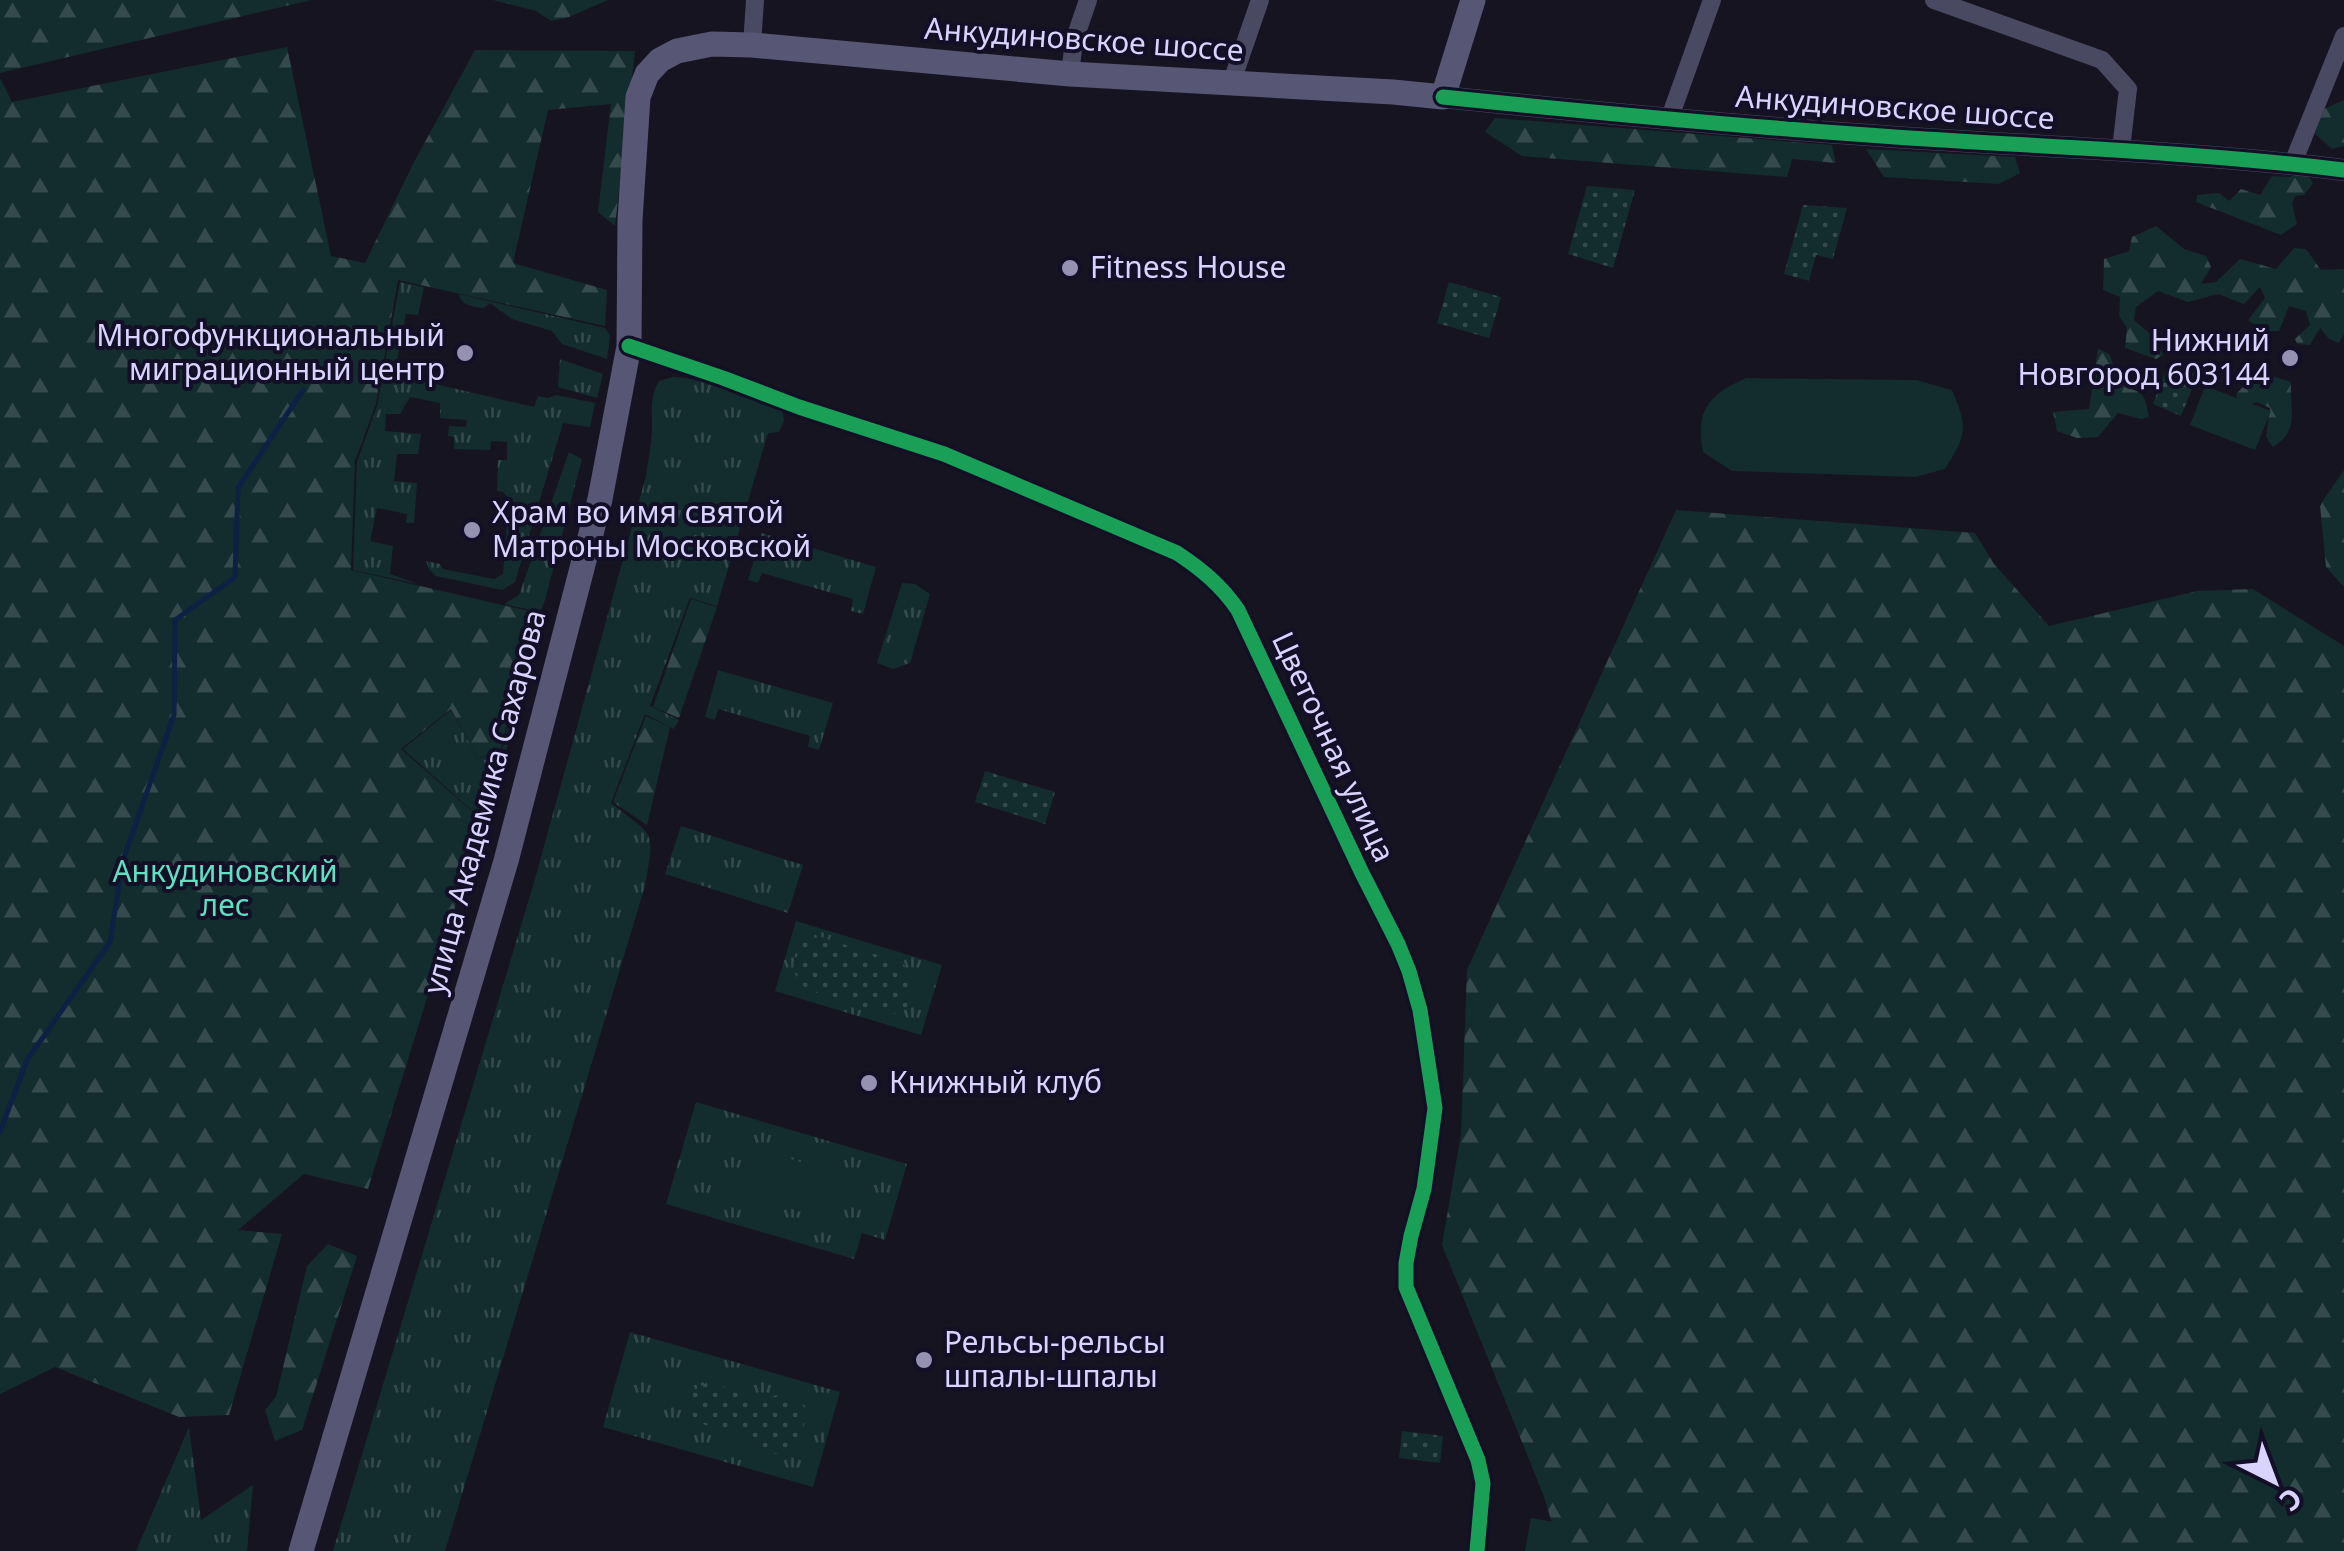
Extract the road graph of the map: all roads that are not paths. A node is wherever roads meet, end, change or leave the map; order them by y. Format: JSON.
{"nodes":[{"id":1,"x":755,"y":0,"type":"edge"},
{"id":2,"x":1088,"y":0,"type":"edge"},
{"id":3,"x":1260,"y":0,"type":"edge"},
{"id":4,"x":1474,"y":0,"type":"edge"},
{"id":5,"x":1712,"y":0,"type":"edge"},
{"id":6,"x":1934,"y":0,"type":"edge"},
{"id":7,"x":2344,"y":36,"type":"edge"},
{"id":8,"x":752,"y":45,"type":"junction"},
{"id":9,"x":660,"y":60,"type":"joint"},
{"id":10,"x":1070,"y":74,"type":"junction"},
{"id":11,"x":1231,"y":84,"type":"junction"},
{"id":12,"x":1443,"y":96,"type":"junction"},
{"id":13,"x":1669,"y":120,"type":"junction"},
{"id":14,"x":2121,"y":150,"type":"junction"},
{"id":15,"x":2293,"y":164,"type":"junction"},
{"id":16,"x":2344,"y":170,"type":"edge"},
{"id":17,"x":628,"y":346,"type":"junction"},
{"id":18,"x":301,"y":1551,"type":"edge"},
{"id":19,"x":1477,"y":1551,"type":"edge"}],
"edges":[{"from":1,"to":8,"type":"street"},
{"from":2,"to":10,"type":"street"},
{"from":3,"to":11,"type":"street"},
{"from":4,"to":12,"type":"main road"},
{"from":5,"to":13,"type":"street"},
{"from":6,"to":14,"type":"street"},
{"from":7,"to":15,"type":"street"},
{"from":8,"to":9,"type":"main road","name":"Анкудиновское шоссе"},
{"from":8,"to":10,"type":"main road","name":"Анкудиновское шоссе"},
{"from":9,"to":17,"type":"main road","name":"улица Академика Сахарова"},
{"from":10,"to":11,"type":"main road","name":"Анкудиновское шоссе"},
{"from":11,"to":12,"type":"main road","name":"Анкудиновское шоссе"},
{"from":12,"to":13,"type":"street","name":"Анкудиновское шоссе"},
{"from":13,"to":14,"type":"street","name":"Анкудиновское шоссе"},
{"from":14,"to":15,"type":"street","name":"Анкудиновское шоссе"},
{"from":15,"to":16,"type":"street","name":"Анкудиновское шоссе"},
{"from":17,"to":18,"type":"main road","name":"улица Академика Сахарова"},
{"from":17,"to":19,"type":"street","name":"Цветочная улица"}]}
